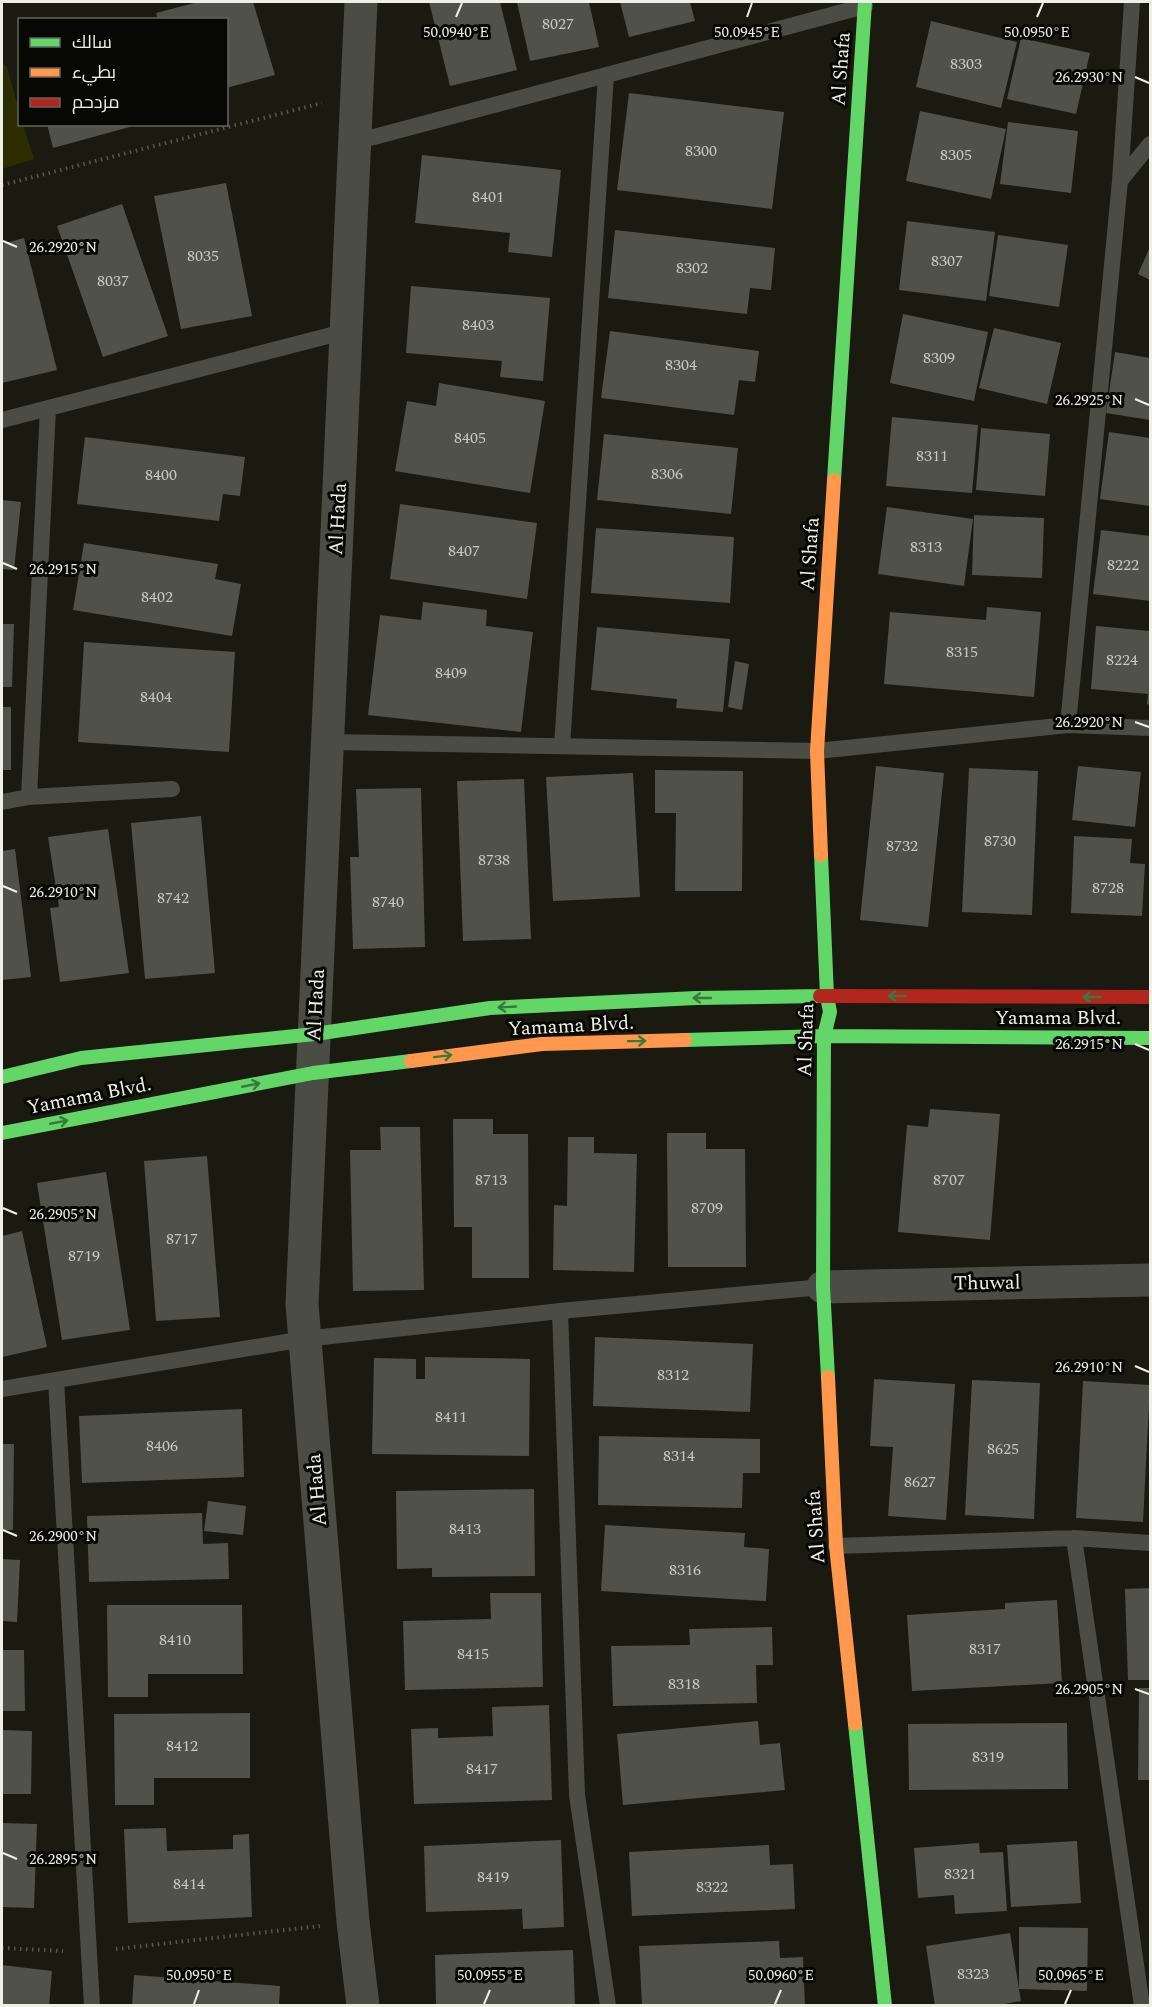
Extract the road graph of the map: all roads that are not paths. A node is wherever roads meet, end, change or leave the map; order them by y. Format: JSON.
{"nodes":[{"id":1,"x":361,"y":2,"type":"edge"},
{"id":2,"x":1132,"y":2,"type":"edge"},
{"id":3,"x":865,"y":4,"type":"edge"},
{"id":4,"x":606,"y":75,"type":"junction"},
{"id":5,"x":355,"y":142,"type":"junction"},
{"id":6,"x":1150,"y":144,"type":"edge"},
{"id":7,"x":1120,"y":181,"type":"junction"},
{"id":8,"x":346,"y":331,"type":"junction"},
{"id":9,"x":48,"y":408,"type":"junction"},
{"id":10,"x":2,"y":420,"type":"edge"},
{"id":11,"x":1068,"y":725,"type":"junction"},
{"id":12,"x":1150,"y":728,"type":"edge"},
{"id":13,"x":328,"y":741,"type":"junction"},
{"id":14,"x":562,"y":746,"type":"junction"},
{"id":15,"x":818,"y":750,"type":"junction"},
{"id":16,"x":172,"y":789,"type":"dead end"},
{"id":17,"x":28,"y":797,"type":"junction"},
{"id":18,"x":2,"y":802,"type":"edge"},
{"id":19,"x":826,"y":996,"type":"junction"},
{"id":20,"x":1150,"y":997,"type":"edge"},
{"id":21,"x":315,"y":1034,"type":"junction"},
{"id":22,"x":824,"y":1036,"type":"junction"},
{"id":23,"x":1150,"y":1038,"type":"edge"},
{"id":24,"x":313,"y":1073,"type":"junction"},
{"id":25,"x":2,"y":1077,"type":"edge"},
{"id":26,"x":2,"y":1133,"type":"edge"},
{"id":27,"x":1150,"y":1280,"type":"edge"},
{"id":28,"x":823,"y":1287,"type":"junction"},
{"id":29,"x":560,"y":1311,"type":"junction"},
{"id":30,"x":304,"y":1339,"type":"junction"},
{"id":31,"x":56,"y":1380,"type":"junction"},
{"id":32,"x":2,"y":1389,"type":"edge"},
{"id":33,"x":1074,"y":1538,"type":"junction"},
{"id":34,"x":1150,"y":1543,"type":"edge"},
{"id":35,"x":836,"y":1546,"type":"junction"},
{"id":36,"x":92,"y":2006,"type":"edge"},
{"id":37,"x":363,"y":2006,"type":"edge"},
{"id":38,"x":608,"y":2006,"type":"edge"},
{"id":39,"x":885,"y":2006,"type":"edge"},
{"id":40,"x":1142,"y":2006,"type":"edge"}],
"edges":[{"from":1,"to":5,"type":"street","name":"Al Hada"},
{"from":2,"to":7,"type":"lane"},
{"from":3,"to":4,"type":"lane"},
{"from":3,"to":15,"type":"main road","name":"Al Shafa"},
{"from":4,"to":5,"type":"lane"},
{"from":4,"to":14,"type":"lane"},
{"from":5,"to":8,"type":"street","name":"Al Hada"},
{"from":6,"to":7,"type":"lane"},
{"from":7,"to":11,"type":"lane"},
{"from":8,"to":9,"type":"lane"},
{"from":8,"to":13,"type":"street","name":"Al Hada"},
{"from":9,"to":10,"type":"lane"},
{"from":9,"to":17,"type":"lane"},
{"from":11,"to":12,"type":"lane"},
{"from":11,"to":15,"type":"lane"},
{"from":13,"to":14,"type":"lane"},
{"from":13,"to":21,"type":"street","name":"Al Hada"},
{"from":14,"to":15,"type":"lane"},
{"from":15,"to":19,"type":"main road","name":"Al Shafa"},
{"from":16,"to":17,"type":"lane"},
{"from":17,"to":18,"type":"lane"},
{"from":20,"to":19,"type":"main road","name":"Yamama Blvd.","one_way":true},
{"from":19,"to":21,"type":"main road","name":"Yamama Blvd.","one_way":true},
{"from":19,"to":22,"type":"main road","name":"Al Shafa"},
{"from":21,"to":24,"type":"street","name":"Al Hada"},
{"from":21,"to":25,"type":"main road","name":"Yamama Blvd."},
{"from":22,"to":23,"type":"main road","name":"Yamama Blvd."},
{"from":24,"to":22,"type":"main road","name":"Yamama Blvd.","one_way":true},
{"from":22,"to":28,"type":"main road","name":"Al Shafa"},
{"from":26,"to":24,"type":"main road","name":"Yamama Blvd.","one_way":true},
{"from":24,"to":30,"type":"street","name":"Al Hada"},
{"from":27,"to":28,"type":"street","name":"Thuwal"},
{"from":28,"to":29,"type":"lane"},
{"from":28,"to":35,"type":"main road","name":"Al Shafa"},
{"from":29,"to":30,"type":"lane"},
{"from":29,"to":38,"type":"lane"},
{"from":30,"to":31,"type":"lane"},
{"from":30,"to":37,"type":"street","name":"Al Hada"},
{"from":31,"to":32,"type":"lane"},
{"from":31,"to":36,"type":"lane"},
{"from":33,"to":34,"type":"lane"},
{"from":33,"to":35,"type":"lane"},
{"from":33,"to":40,"type":"lane"},
{"from":35,"to":39,"type":"main road","name":"Al Shafa"}]}
